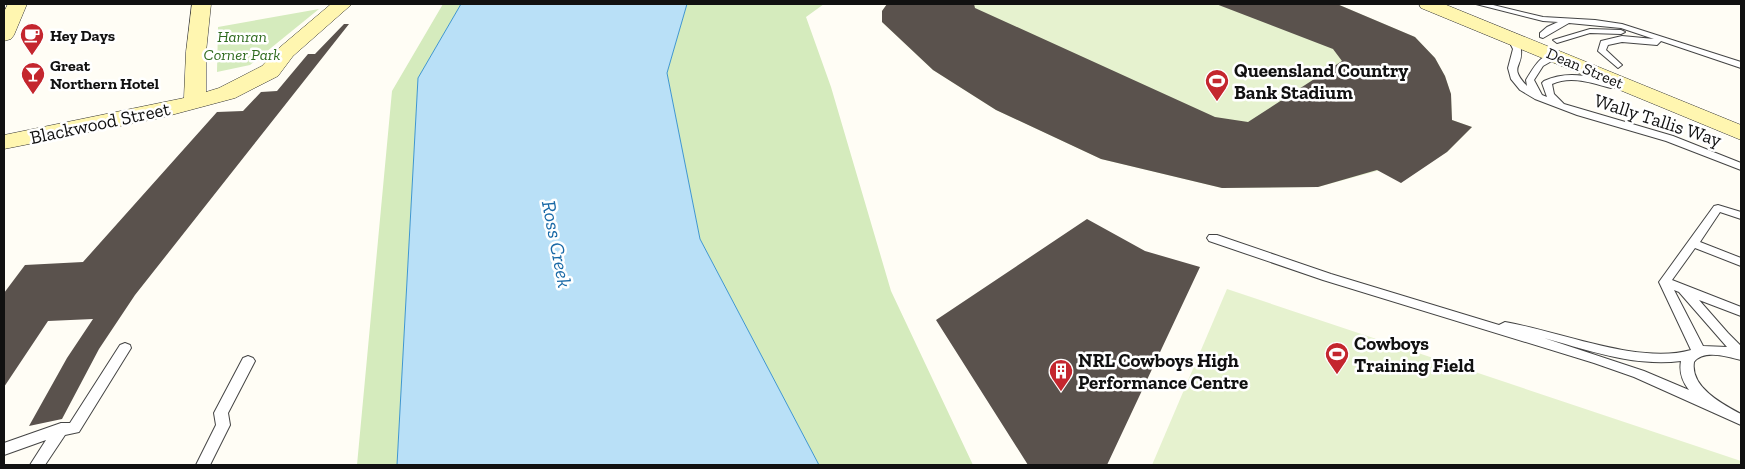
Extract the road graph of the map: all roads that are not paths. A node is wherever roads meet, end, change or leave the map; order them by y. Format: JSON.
{"nodes":[{"id":1,"x":17,"y":4,"type":"edge"},
{"id":2,"x":201,"y":4,"type":"edge"},
{"id":3,"x":342,"y":4,"type":"edge"},
{"id":4,"x":1428,"y":4,"type":"edge"},
{"id":5,"x":1463,"y":4,"type":"edge"},
{"id":6,"x":1480,"y":4,"type":"edge"},
{"id":7,"x":1570,"y":21,"type":"junction"},
{"id":8,"x":1503,"y":34,"type":"junction"},
{"id":9,"x":4,"y":35,"type":"edge"},
{"id":10,"x":1556,"y":48,"type":"junction"},
{"id":11,"x":1698,"y":50,"type":"junction"},
{"id":12,"x":1611,"y":62,"type":"junction"},
{"id":13,"x":1741,"y":66,"type":"edge"},
{"id":14,"x":1644,"y":94,"type":"junction"},
{"id":15,"x":196,"y":96,"type":"junction"},
{"id":16,"x":1545,"y":100,"type":"junction"},
{"id":17,"x":1564,"y":108,"type":"junction"},
{"id":18,"x":1741,"y":116,"type":"edge"},
{"id":19,"x":4,"y":127,"type":"edge"},
{"id":20,"x":1741,"y":133,"type":"edge"},
{"id":21,"x":4,"y":142,"type":"edge"},
{"id":22,"x":1741,"y":166,"type":"edge"},
{"id":23,"x":1741,"y":216,"type":"edge"},
{"id":24,"x":1213,"y":238,"type":"dead end"},
{"id":25,"x":1692,"y":243,"type":"junction"},
{"id":26,"x":1741,"y":262,"type":"edge"},
{"id":27,"x":1666,"y":282,"type":"junction"},
{"id":28,"x":1683,"y":289,"type":"junction"},
{"id":29,"x":1741,"y":312,"type":"edge"},
{"id":30,"x":1481,"y":323,"type":"junction"},
{"id":31,"x":125,"y":348,"type":"dead end"},
{"id":32,"x":1695,"y":353,"type":"junction"},
{"id":33,"x":1741,"y":354,"type":"edge"},
{"id":34,"x":248,"y":361,"type":"dead end"},
{"id":35,"x":1720,"y":408,"type":"junction"},
{"id":36,"x":1741,"y":420,"type":"edge"},
{"id":37,"x":67,"y":428,"type":"junction"},
{"id":38,"x":4,"y":449,"type":"edge"},
{"id":39,"x":37,"y":465,"type":"edge"},
{"id":40,"x":203,"y":465,"type":"edge"}],
"edges":[{"from":1,"to":9,"type":"main road"},
{"from":2,"to":15,"type":"main road"},
{"from":3,"to":15,"type":"main road"},
{"from":4,"to":8,"type":"main road","name":"Dean Street"},
{"from":5,"to":10,"type":"main road","name":"Dean Street"},
{"from":6,"to":7,"type":"lane"},
{"from":7,"to":10,"type":"lane"},
{"from":7,"to":11,"type":"lane"},
{"from":8,"to":10,"type":"main road","name":"Dean Street"},
{"from":8,"to":16,"type":"lane","name":"Wally Tallis Way"},
{"from":10,"to":11,"type":"lane"},
{"from":10,"to":12,"type":"main road","name":"Dean Street"},
{"from":10,"to":14,"type":"main road","name":"Dean Street"},
{"from":10,"to":16,"type":"lane","name":"Wally Tallis Way"},
{"from":11,"to":12,"type":"lane"},
{"from":11,"to":13,"type":"lane"},
{"from":12,"to":18,"type":"main road","name":"Dean Street"},
{"from":14,"to":17,"type":"lane","name":"Wally Tallis Way"},
{"from":14,"to":20,"type":"main road","name":"Dean Street"},
{"from":15,"to":19,"type":"main road","name":"Blackwood Street"},
{"from":15,"to":21,"type":"main road","name":"Blackwood Street"},
{"from":16,"to":17,"type":"lane","name":"Wally Tallis Way"},
{"from":17,"to":22,"type":"lane","name":"Wally Tallis Way"},
{"from":23,"to":25,"type":"lane"},
{"from":24,"to":30,"type":"lane"},
{"from":25,"to":26,"type":"lane"},
{"from":25,"to":27,"type":"lane"},
{"from":27,"to":28,"type":"lane"},
{"from":27,"to":32,"type":"lane"},
{"from":28,"to":29,"type":"lane"},
{"from":28,"to":33,"type":"lane"},
{"from":30,"to":32,"type":"lane"},
{"from":30,"to":35,"type":"lane"},
{"from":31,"to":37,"type":"lane"},
{"from":32,"to":33,"type":"lane"},
{"from":32,"to":35,"type":"lane"},
{"from":34,"to":40,"type":"lane"},
{"from":35,"to":36,"type":"lane"},
{"from":37,"to":38,"type":"lane"},
{"from":37,"to":39,"type":"lane"}]}
